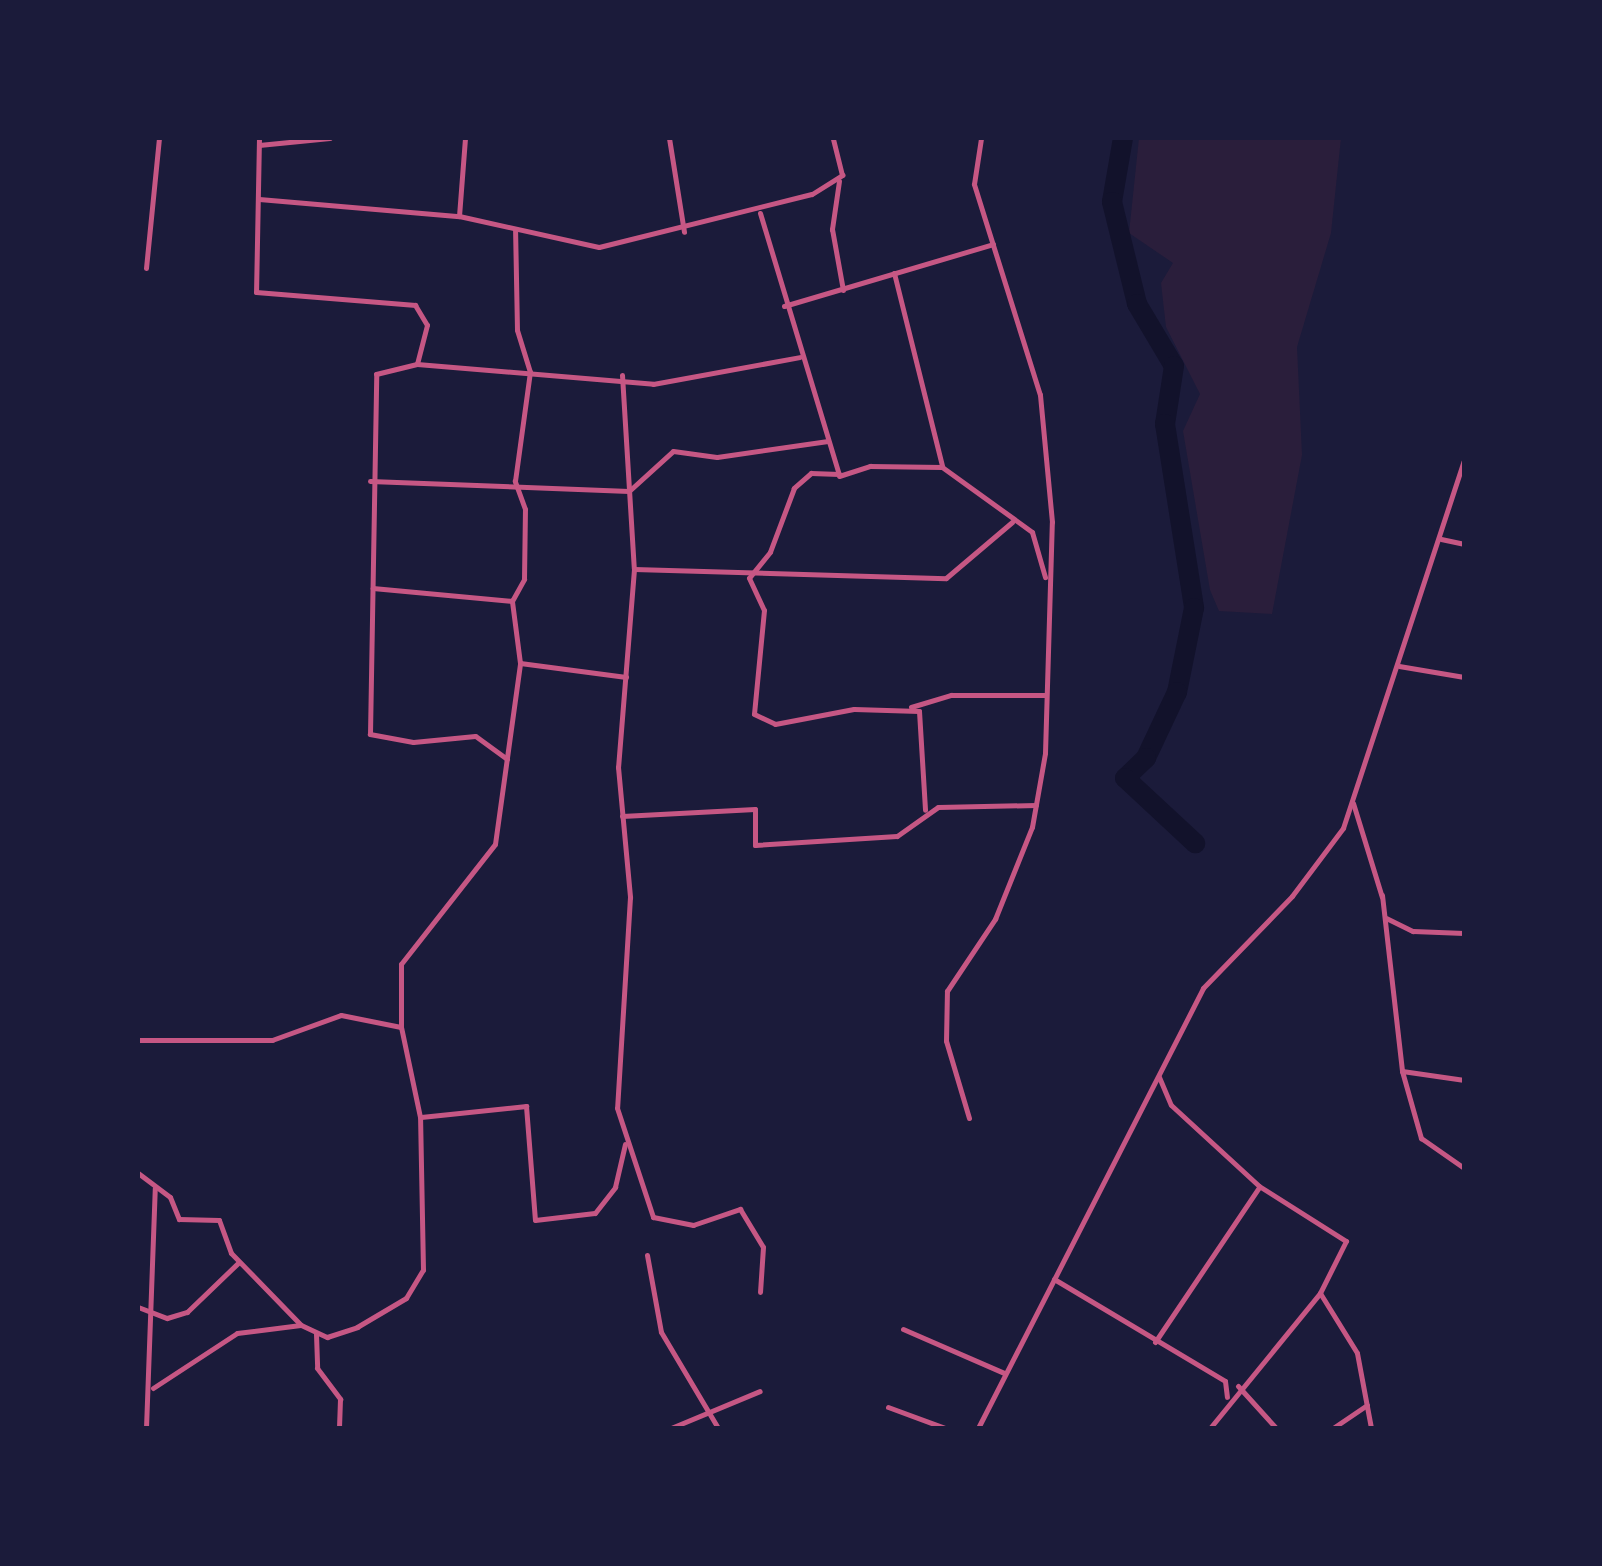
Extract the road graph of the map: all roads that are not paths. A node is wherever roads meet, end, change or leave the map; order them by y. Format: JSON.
{"nodes":[{"id":1,"x":159,"y":138,"type":"edge"},
{"id":2,"x":330,"y":138,"type":"edge"},
{"id":3,"x":465,"y":138,"type":"edge"},
{"id":4,"x":669,"y":138,"type":"edge"},
{"id":5,"x":833,"y":138,"type":"edge"},
{"id":6,"x":981,"y":138,"type":"edge"},
{"id":7,"x":259,"y":141,"type":"edge"},
{"id":8,"x":839,"y":181,"type":"junction"},
{"id":9,"x":259,"y":199,"type":"junction"},
{"id":10,"x":760,"y":213,"type":"junction"},
{"id":11,"x":459,"y":216,"type":"junction"},
{"id":12,"x":515,"y":229,"type":"junction"},
{"id":13,"x":684,"y":232,"type":"junction"},
{"id":14,"x":994,"y":244,"type":"junction"},
{"id":15,"x":146,"y":268,"type":"dead end"},
{"id":16,"x":894,"y":273,"type":"junction"},
{"id":17,"x":843,"y":290,"type":"junction"},
{"id":18,"x":784,"y":306,"type":"junction"},
{"id":19,"x":800,"y":357,"type":"junction"},
{"id":20,"x":417,"y":364,"type":"junction"},
{"id":21,"x":530,"y":372,"type":"junction"},
{"id":22,"x":622,"y":375,"type":"junction"},
{"id":23,"x":828,"y":441,"type":"junction"},
{"id":24,"x":1464,"y":461,"type":"edge"},
{"id":25,"x":942,"y":467,"type":"junction"},
{"id":26,"x":811,"y":473,"type":"junction"},
{"id":27,"x":370,"y":481,"type":"junction"},
{"id":28,"x":515,"y":481,"type":"junction"},
{"id":29,"x":628,"y":491,"type":"junction"},
{"id":30,"x":1012,"y":522,"type":"junction"},
{"id":31,"x":1442,"y":538,"type":"junction"},
{"id":32,"x":1464,"y":544,"type":"edge"},
{"id":33,"x":634,"y":568,"type":"junction"},
{"id":34,"x":748,"y":578,"type":"junction"},
{"id":35,"x":1046,"y":582,"type":"junction"},
{"id":36,"x":373,"y":588,"type":"junction"},
{"id":37,"x":512,"y":601,"type":"junction"},
{"id":38,"x":520,"y":663,"type":"junction"},
{"id":39,"x":1398,"y":666,"type":"junction"},
{"id":40,"x":626,"y":676,"type":"junction"},
{"id":41,"x":1464,"y":677,"type":"edge"},
{"id":42,"x":1046,"y":695,"type":"junction"},
{"id":43,"x":911,"y":707,"type":"junction"},
{"id":44,"x":507,"y":759,"type":"junction"},
{"id":45,"x":1353,"y":802,"type":"junction"},
{"id":46,"x":1036,"y":805,"type":"junction"},
{"id":47,"x":926,"y":810,"type":"junction"},
{"id":48,"x":622,"y":816,"type":"junction"},
{"id":49,"x":1382,"y":894,"type":"junction"},
{"id":50,"x":1464,"y":933,"type":"edge"},
{"id":51,"x":401,"y":1027,"type":"junction"},
{"id":52,"x":138,"y":1040,"type":"edge"},
{"id":53,"x":1402,"y":1071,"type":"junction"},
{"id":54,"x":1159,"y":1077,"type":"junction"},
{"id":55,"x":1464,"y":1080,"type":"edge"},
{"id":56,"x":420,"y":1118,"type":"junction"},
{"id":57,"x":969,"y":1118,"type":"dead end"},
{"id":58,"x":626,"y":1141,"type":"junction"},
{"id":59,"x":1464,"y":1168,"type":"edge"},
{"id":60,"x":138,"y":1173,"type":"edge"},
{"id":61,"x":1260,"y":1186,"type":"junction"},
{"id":62,"x":155,"y":1188,"type":"junction"},
{"id":63,"x":647,"y":1256,"type":"dead end"},
{"id":64,"x":239,"y":1262,"type":"junction"},
{"id":65,"x":1054,"y":1280,"type":"junction"},
{"id":66,"x":760,"y":1292,"type":"dead end"},
{"id":67,"x":1320,"y":1293,"type":"junction"},
{"id":68,"x":138,"y":1307,"type":"edge"},
{"id":69,"x":148,"y":1316,"type":"junction"},
{"id":70,"x":301,"y":1325,"type":"junction"},
{"id":71,"x":902,"y":1330,"type":"dead end"},
{"id":72,"x":316,"y":1334,"type":"junction"},
{"id":73,"x":1155,"y":1342,"type":"junction"},
{"id":74,"x":1004,"y":1373,"type":"junction"},
{"id":75,"x":1238,"y":1386,"type":"junction"},
{"id":76,"x":153,"y":1388,"type":"junction"},
{"id":77,"x":760,"y":1391,"type":"dead end"},
{"id":78,"x":1228,"y":1397,"type":"junction"},
{"id":79,"x":1367,"y":1404,"type":"junction"},
{"id":80,"x":888,"y":1407,"type":"dead end"},
{"id":81,"x":710,"y":1414,"type":"junction"},
{"id":82,"x":144,"y":1427,"type":"edge"},
{"id":83,"x":339,"y":1428,"type":"edge"},
{"id":84,"x":671,"y":1428,"type":"edge"},
{"id":85,"x":718,"y":1428,"type":"edge"},
{"id":86,"x":944,"y":1428,"type":"edge"},
{"id":87,"x":978,"y":1428,"type":"edge"},
{"id":88,"x":1210,"y":1428,"type":"edge"},
{"id":89,"x":1276,"y":1428,"type":"edge"},
{"id":90,"x":1333,"y":1428,"type":"edge"},
{"id":91,"x":1371,"y":1428,"type":"edge"}],
"edges":[{"from":1,"to":15,"type":"street"},
{"from":2,"to":7,"type":"street"},
{"from":3,"to":11,"type":"street"},
{"from":4,"to":13,"type":"street"},
{"from":5,"to":8,"type":"street"},
{"from":6,"to":14,"type":"street"},
{"from":7,"to":9,"type":"street"},
{"from":8,"to":10,"type":"street"},
{"from":8,"to":17,"type":"street"},
{"from":9,"to":11,"type":"street"},
{"from":9,"to":20,"type":"street"},
{"from":10,"to":13,"type":"street"},
{"from":10,"to":18,"type":"street"},
{"from":11,"to":12,"type":"street"},
{"from":12,"to":13,"type":"street"},
{"from":12,"to":21,"type":"street"},
{"from":14,"to":16,"type":"street"},
{"from":14,"to":35,"type":"street"},
{"from":16,"to":17,"type":"street"},
{"from":16,"to":25,"type":"street"},
{"from":17,"to":18,"type":"street"},
{"from":18,"to":19,"type":"street"},
{"from":19,"to":22,"type":"street"},
{"from":19,"to":23,"type":"street"},
{"from":20,"to":21,"type":"street"},
{"from":20,"to":27,"type":"street"},
{"from":21,"to":22,"type":"street"},
{"from":21,"to":28,"type":"street"},
{"from":22,"to":29,"type":"street"},
{"from":23,"to":26,"type":"street"},
{"from":23,"to":29,"type":"street"},
{"from":24,"to":31,"type":"street"},
{"from":25,"to":26,"type":"street"},
{"from":25,"to":30,"type":"street"},
{"from":26,"to":34,"type":"street"},
{"from":27,"to":28,"type":"street"},
{"from":27,"to":36,"type":"street"},
{"from":28,"to":29,"type":"street"},
{"from":28,"to":37,"type":"street"},
{"from":29,"to":33,"type":"street"},
{"from":30,"to":34,"type":"street"},
{"from":30,"to":35,"type":"street"},
{"from":31,"to":32,"type":"street"},
{"from":31,"to":39,"type":"street"},
{"from":33,"to":34,"type":"street"},
{"from":33,"to":40,"type":"street"},
{"from":34,"to":43,"type":"street"},
{"from":35,"to":42,"type":"street"},
{"from":36,"to":37,"type":"street"},
{"from":36,"to":44,"type":"street"},
{"from":37,"to":38,"type":"street"},
{"from":38,"to":40,"type":"street"},
{"from":38,"to":44,"type":"street"},
{"from":39,"to":41,"type":"street"},
{"from":39,"to":45,"type":"street"},
{"from":40,"to":48,"type":"street"},
{"from":42,"to":43,"type":"street"},
{"from":42,"to":46,"type":"street"},
{"from":43,"to":47,"type":"street"},
{"from":44,"to":51,"type":"street"},
{"from":45,"to":49,"type":"street"},
{"from":45,"to":54,"type":"street"},
{"from":46,"to":47,"type":"street"},
{"from":46,"to":57,"type":"street"},
{"from":47,"to":48,"type":"street"},
{"from":48,"to":58,"type":"street"},
{"from":49,"to":50,"type":"street"},
{"from":49,"to":53,"type":"street"},
{"from":51,"to":52,"type":"street"},
{"from":51,"to":56,"type":"street"},
{"from":53,"to":55,"type":"street"},
{"from":53,"to":59,"type":"street"},
{"from":54,"to":61,"type":"street"},
{"from":54,"to":65,"type":"street"},
{"from":56,"to":58,"type":"street"},
{"from":56,"to":72,"type":"street"},
{"from":58,"to":66,"type":"street"},
{"from":60,"to":62,"type":"street"},
{"from":61,"to":67,"type":"street"},
{"from":61,"to":73,"type":"street"},
{"from":62,"to":64,"type":"street"},
{"from":62,"to":69,"type":"street"},
{"from":63,"to":81,"type":"street"},
{"from":64,"to":69,"type":"street"},
{"from":64,"to":70,"type":"street"},
{"from":65,"to":73,"type":"street"},
{"from":65,"to":74,"type":"street"},
{"from":67,"to":75,"type":"street"},
{"from":67,"to":79,"type":"street"},
{"from":68,"to":69,"type":"street"},
{"from":69,"to":76,"type":"street"},
{"from":70,"to":72,"type":"street"},
{"from":70,"to":76,"type":"street"},
{"from":71,"to":74,"type":"street"},
{"from":72,"to":83,"type":"street"},
{"from":73,"to":78,"type":"street"},
{"from":74,"to":87,"type":"street"},
{"from":75,"to":78,"type":"street"},
{"from":75,"to":89,"type":"street"},
{"from":76,"to":82,"type":"street"},
{"from":77,"to":81,"type":"street"},
{"from":78,"to":88,"type":"street"},
{"from":79,"to":90,"type":"street"},
{"from":79,"to":91,"type":"street"},
{"from":80,"to":86,"type":"street"},
{"from":81,"to":84,"type":"street"},
{"from":81,"to":85,"type":"street"}]}
